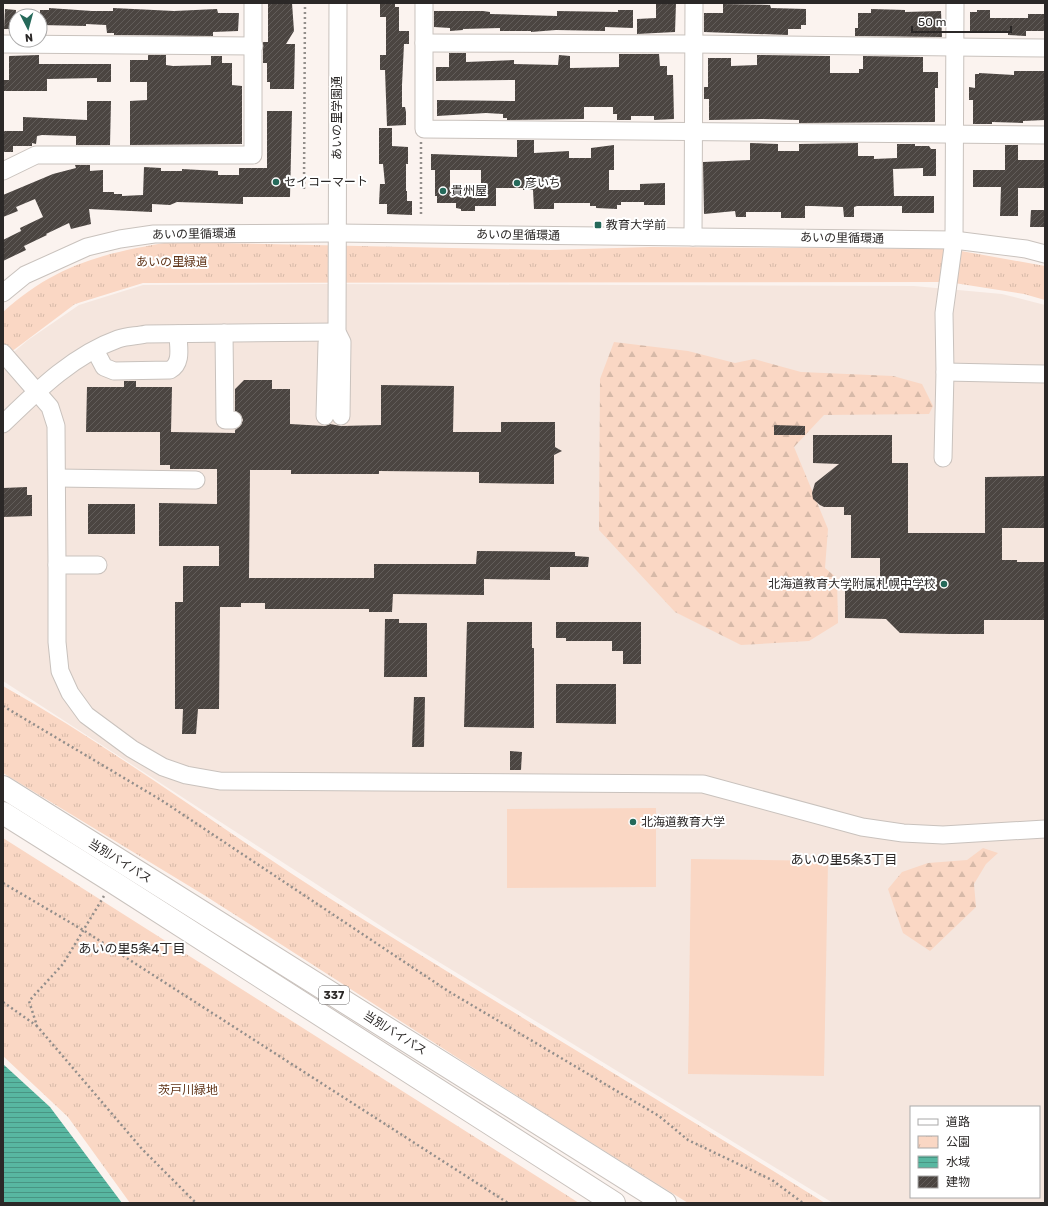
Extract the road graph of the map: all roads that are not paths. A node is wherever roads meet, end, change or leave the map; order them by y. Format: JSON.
{"nodes":[{"id":1,"x":254,"y":3,"type":"edge"},
{"id":2,"x":338,"y":3,"type":"edge"},
{"id":3,"x":424,"y":3,"type":"edge"},
{"id":4,"x":694,"y":3,"type":"edge"},
{"id":5,"x":955,"y":3,"type":"edge"},
{"id":6,"x":424,"y":43,"type":"junction"},
{"id":7,"x":3,"y":44,"type":"edge"},
{"id":8,"x":694,"y":44,"type":"junction"},
{"id":9,"x":254,"y":46,"type":"junction"},
{"id":10,"x":955,"y":48,"type":"junction"},
{"id":11,"x":1045,"y":48,"type":"edge"},
{"id":12,"x":693,"y":132,"type":"junction"},
{"id":13,"x":954,"y":135,"type":"junction"},
{"id":14,"x":1045,"y":135,"type":"edge"},
{"id":15,"x":3,"y":171,"type":"edge"},
{"id":16,"x":336,"y":234,"type":"junction"},
{"id":17,"x":693,"y":237,"type":"junction"},
{"id":18,"x":954,"y":240,"type":"junction"},
{"id":19,"x":1045,"y":254,"type":"edge"},
{"id":20,"x":3,"y":293,"type":"edge"},
{"id":21,"x":224,"y":332,"type":"junction"},
{"id":22,"x":337,"y":332,"type":"junction"},
{"id":23,"x":178,"y":334,"type":"junction"},
{"id":24,"x":95,"y":350,"type":"junction"},
{"id":25,"x":3,"y":353,"type":"edge"},
{"id":26,"x":945,"y":372,"type":"junction"},
{"id":27,"x":1045,"y":374,"type":"edge"},
{"id":28,"x":38,"y":391,"type":"junction"},
{"id":29,"x":335,"y":416,"type":"dead end"},
{"id":30,"x":233,"y":420,"type":"dead end"},
{"id":31,"x":3,"y":424,"type":"edge"},
{"id":32,"x":942,"y":458,"type":"dead end"},
{"id":33,"x":57,"y":478,"type":"junction"},
{"id":34,"x":196,"y":480,"type":"dead end"},
{"id":35,"x":57,"y":565,"type":"junction"},
{"id":36,"x":98,"y":565,"type":"dead end"},
{"id":37,"x":3,"y":787,"type":"edge"},
{"id":38,"x":3,"y":813,"type":"edge"},
{"id":39,"x":1045,"y":828,"type":"edge"},
{"id":40,"x":614,"y":1203,"type":"edge"},
{"id":41,"x":665,"y":1203,"type":"edge"}],
"edges":[{"from":1,"to":9,"type":"street"},
{"from":2,"to":16,"type":"street","name":"あいの里学園通"},
{"from":3,"to":6,"type":"street"},
{"from":4,"to":8,"type":"street"},
{"from":5,"to":10,"type":"street"},
{"from":6,"to":8,"type":"street"},
{"from":6,"to":12,"type":"street"},
{"from":7,"to":9,"type":"street"},
{"from":8,"to":10,"type":"street"},
{"from":8,"to":12,"type":"street"},
{"from":9,"to":15,"type":"street"},
{"from":10,"to":11,"type":"street"},
{"from":10,"to":13,"type":"street"},
{"from":12,"to":13,"type":"street"},
{"from":12,"to":17,"type":"street"},
{"from":13,"to":14,"type":"street"},
{"from":13,"to":18,"type":"street"},
{"from":16,"to":17,"type":"street","name":"あいの里循環通"},
{"from":16,"to":20,"type":"street","name":"あいの里循環通"},
{"from":16,"to":22,"type":"street","name":"あいの里学園通"},
{"from":17,"to":18,"type":"street","name":"あいの里循環通"},
{"from":18,"to":19,"type":"street","name":"あいの里循環通"},
{"from":18,"to":26,"type":"street"},
{"from":21,"to":22,"type":"street"},
{"from":21,"to":23,"type":"street"},
{"from":21,"to":30,"type":"street"},
{"from":22,"to":29,"type":"street"},
{"from":23,"to":24,"type":"street"},
{"from":23,"to":24,"type":"street"},
{"from":24,"to":28,"type":"street"},
{"from":25,"to":28,"type":"street"},
{"from":26,"to":27,"type":"street"},
{"from":26,"to":32,"type":"street"},
{"from":28,"to":31,"type":"street"},
{"from":28,"to":33,"type":"street"},
{"from":33,"to":34,"type":"street"},
{"from":33,"to":35,"type":"street"},
{"from":35,"to":36,"type":"street"},
{"from":35,"to":39,"type":"street"},
{"from":37,"to":41,"type":"highway","name":"当別バイパス","number":"337"},
{"from":38,"to":40,"type":"highway","name":"当別バイパス","number":"337"}]}
